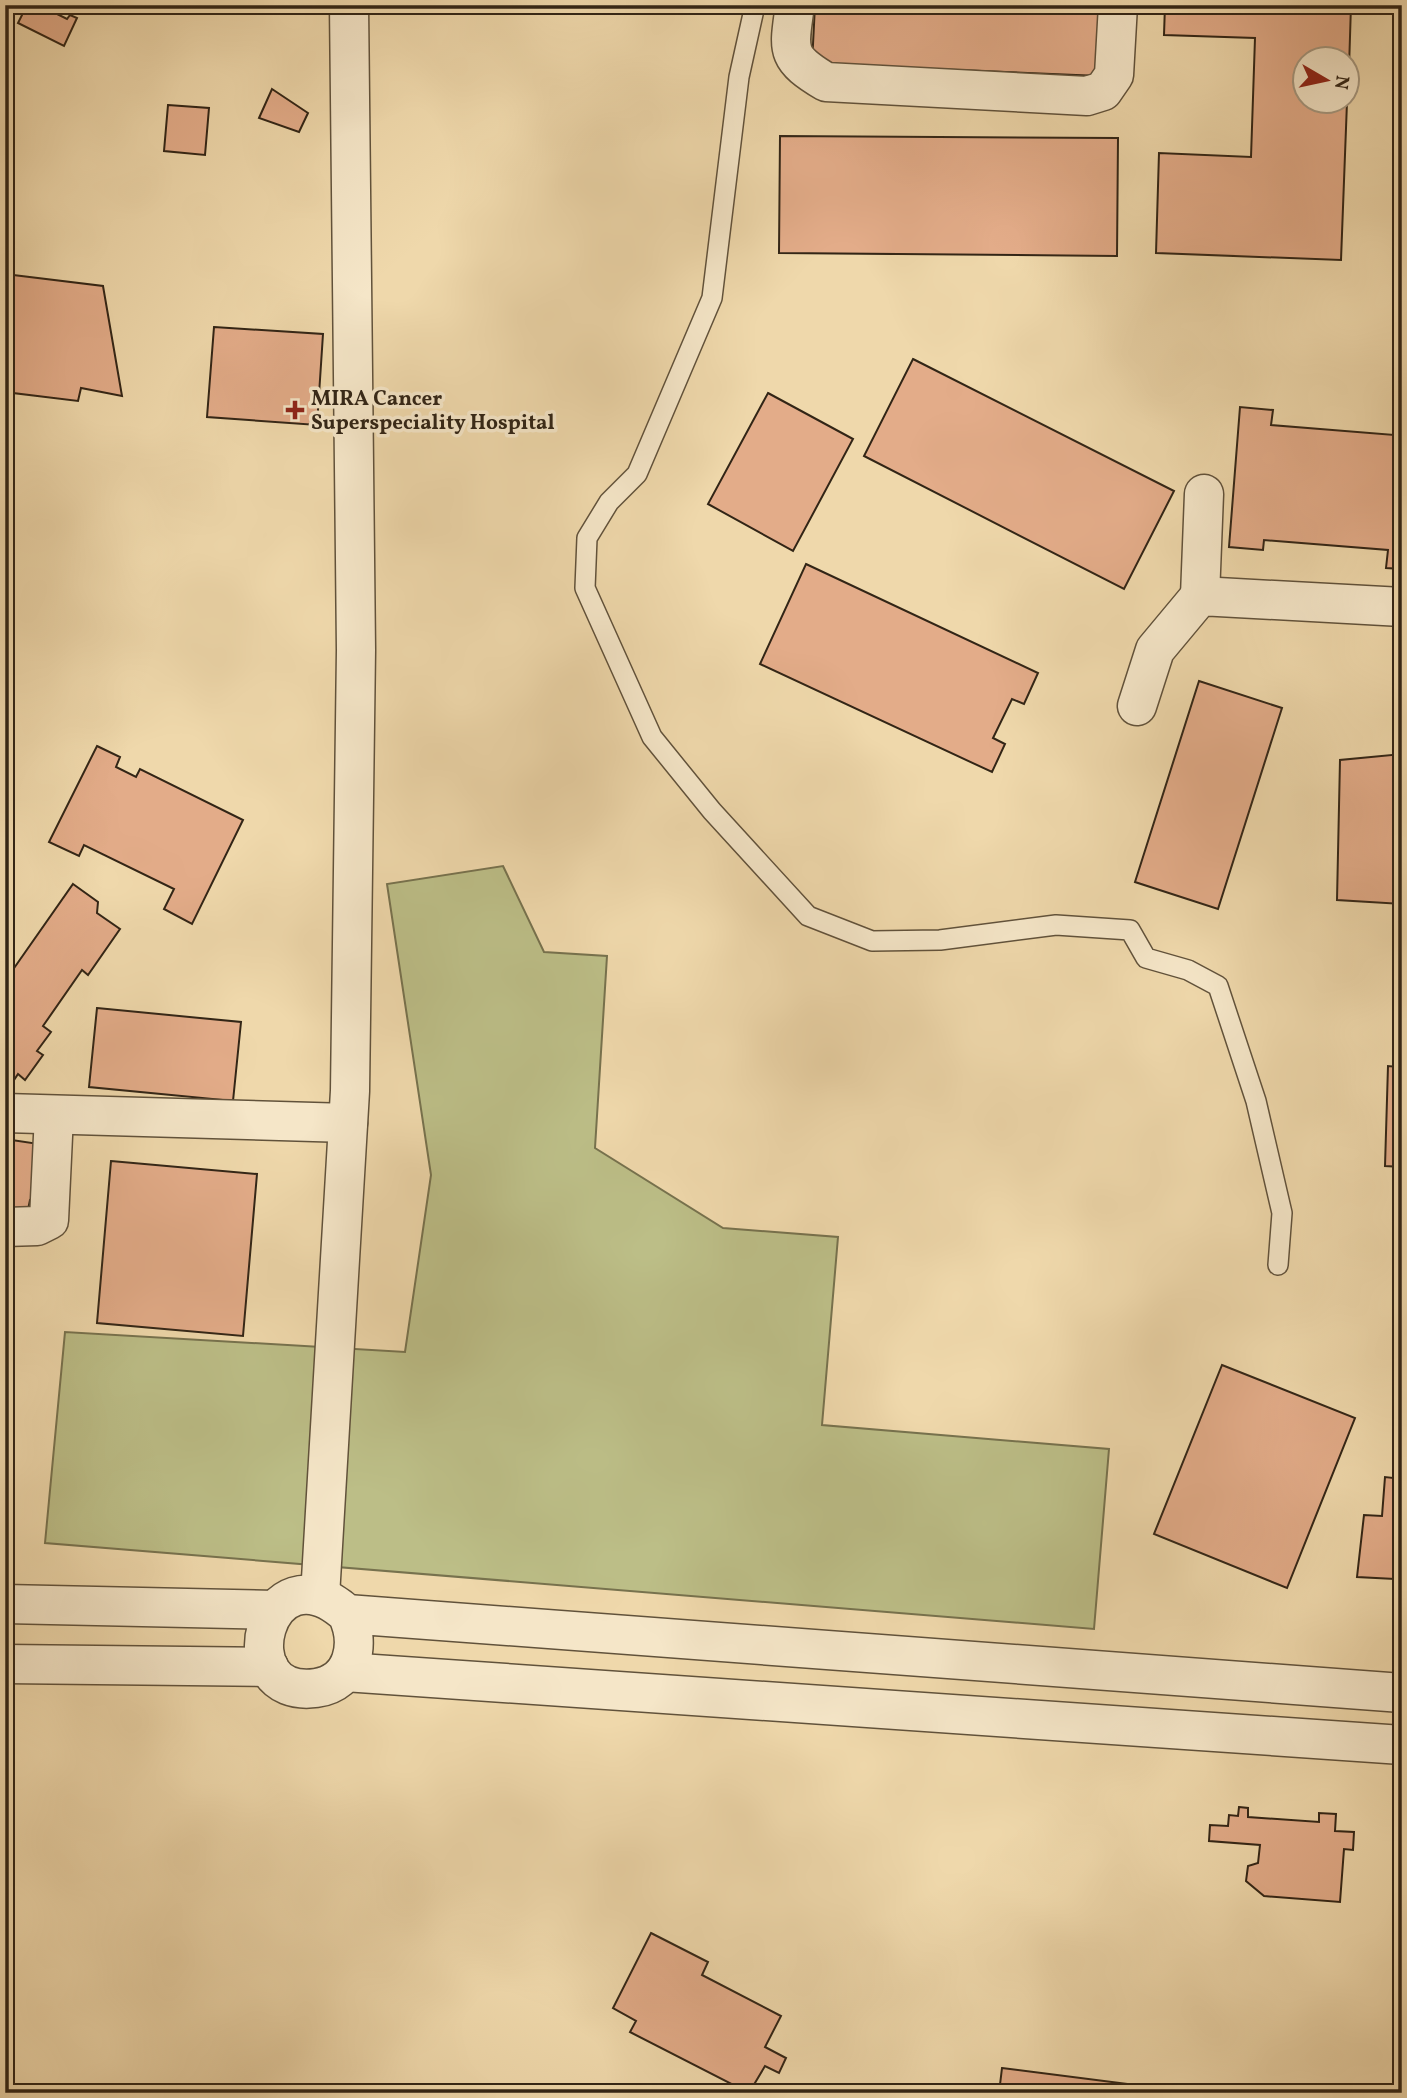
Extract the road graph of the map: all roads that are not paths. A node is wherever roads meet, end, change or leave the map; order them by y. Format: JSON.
{"nodes":[{"id":1,"x":349,"y":5,"type":"edge"},
{"id":2,"x":755,"y":5,"type":"edge"},
{"id":3,"x":795,"y":5,"type":"edge"},
{"id":4,"x":1118,"y":5,"type":"edge"},
{"id":5,"x":1204,"y":494,"type":"dead end"},
{"id":6,"x":1200,"y":596,"type":"junction"},
{"id":7,"x":1402,"y":607,"type":"edge"},
{"id":8,"x":1137,"y":706,"type":"dead end"},
{"id":9,"x":5,"y":1113,"type":"edge"},
{"id":10,"x":54,"y":1115,"type":"junction"},
{"id":11,"x":348,"y":1123,"type":"junction"},
{"id":12,"x":5,"y":1227,"type":"edge"},
{"id":13,"x":1278,"y":1265,"type":"dead end"},
{"id":14,"x":5,"y":1604,"type":"edge"},
{"id":15,"x":334,"y":1605,"type":"junction"},
{"id":16,"x":275,"y":1610,"type":"junction"},
{"id":17,"x":5,"y":1664,"type":"edge"},
{"id":18,"x":270,"y":1667,"type":"junction"},
{"id":19,"x":345,"y":1672,"type":"junction"},
{"id":20,"x":1402,"y":1693,"type":"edge"},
{"id":21,"x":1402,"y":1745,"type":"edge"}],
"edges":[{"from":1,"to":11,"type":"street"},
{"from":2,"to":13,"type":"lane"},
{"from":3,"to":4,"type":"street"},
{"from":5,"to":6,"type":"street"},
{"from":6,"to":7,"type":"street"},
{"from":6,"to":8,"type":"street"},
{"from":9,"to":10,"type":"street"},
{"from":10,"to":11,"type":"street"},
{"from":10,"to":12,"type":"street"},
{"from":11,"to":15,"type":"street"},
{"from":14,"to":16,"type":"street"},
{"from":15,"to":16,"type":"street"},
{"from":15,"to":19,"type":"street"},
{"from":15,"to":20,"type":"street"},
{"from":16,"to":18,"type":"street"},
{"from":17,"to":18,"type":"street"},
{"from":18,"to":19,"type":"street"},
{"from":19,"to":21,"type":"street"}]}
